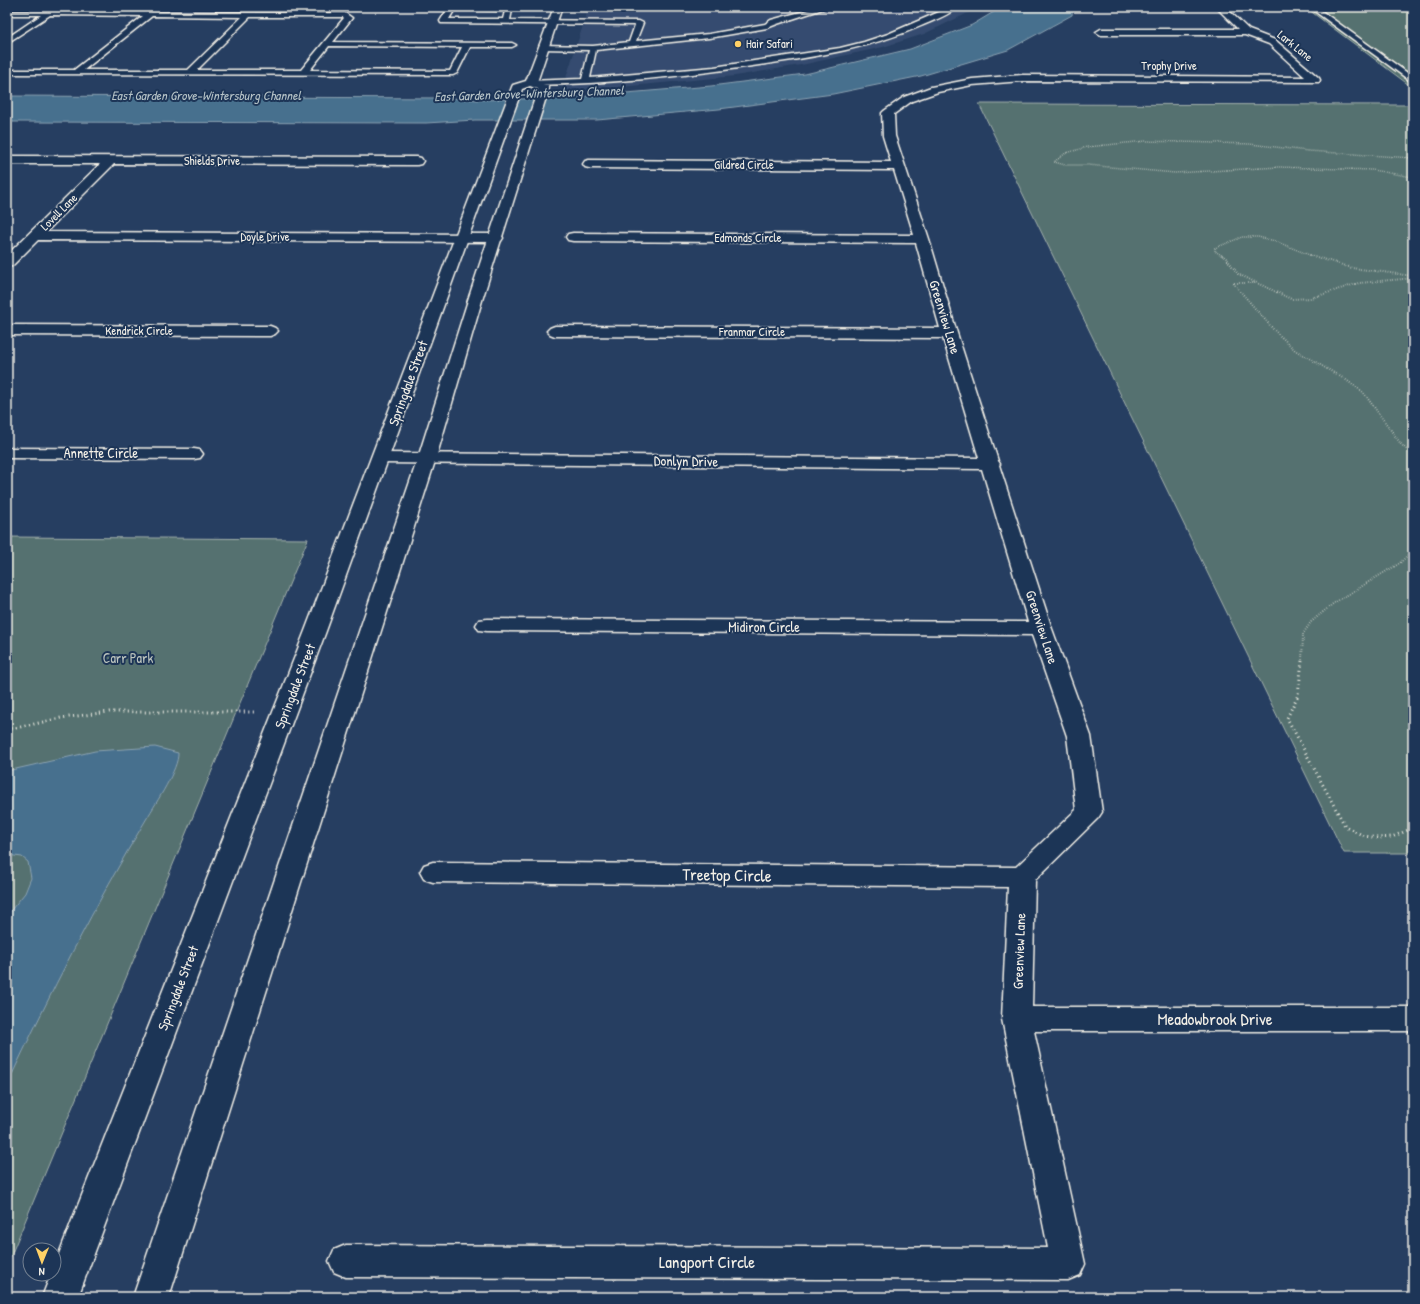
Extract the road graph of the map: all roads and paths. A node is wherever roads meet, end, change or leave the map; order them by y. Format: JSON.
{"nodes":[{"id":1,"x":188,"y":7,"type":"edge"},
{"id":2,"x":453,"y":7,"type":"edge"},
{"id":3,"x":558,"y":7,"type":"edge"},
{"id":4,"x":668,"y":7,"type":"edge"},
{"id":5,"x":949,"y":7,"type":"edge"},
{"id":6,"x":1220,"y":7,"type":"edge"},
{"id":7,"x":1312,"y":7,"type":"edge"},
{"id":8,"x":678,"y":8,"type":"dead end"},
{"id":9,"x":823,"y":8,"type":"dead end"},
{"id":10,"x":7,"y":13,"type":"edge"},
{"id":11,"x":49,"y":13,"type":"junction"},
{"id":12,"x":151,"y":13,"type":"junction"},
{"id":13,"x":180,"y":14,"type":"junction"},
{"id":14,"x":249,"y":14,"type":"junction"},
{"id":15,"x":506,"y":21,"type":"junction"},
{"id":16,"x":554,"y":22,"type":"junction"},
{"id":17,"x":1102,"y":32,"type":"dead end"},
{"id":18,"x":1246,"y":32,"type":"junction"},
{"id":19,"x":7,"y":42,"type":"edge"},
{"id":20,"x":632,"y":43,"type":"junction"},
{"id":21,"x":326,"y":44,"type":"junction"},
{"id":22,"x":467,"y":45,"type":"junction"},
{"id":23,"x":512,"y":45,"type":"dead end"},
{"id":24,"x":543,"y":48,"type":"junction"},
{"id":25,"x":593,"y":48,"type":"junction"},
{"id":26,"x":7,"y":72,"type":"edge"},
{"id":27,"x":76,"y":72,"type":"junction"},
{"id":28,"x":191,"y":72,"type":"junction"},
{"id":29,"x":304,"y":72,"type":"junction"},
{"id":30,"x":1022,"y":78,"type":"joint"},
{"id":31,"x":1315,"y":80,"type":"joint"},
{"id":32,"x":1413,"y":81,"type":"edge"},
{"id":33,"x":585,"y":82,"type":"junction"},
{"id":34,"x":531,"y":83,"type":"junction"},
{"id":35,"x":1413,"y":158,"type":"edge"},
{"id":36,"x":7,"y":160,"type":"edge"},
{"id":37,"x":111,"y":160,"type":"junction"},
{"id":38,"x":417,"y":161,"type":"dead end"},
{"id":39,"x":589,"y":164,"type":"dead end"},
{"id":40,"x":898,"y":166,"type":"junction"},
{"id":41,"x":1413,"y":177,"type":"edge"},
{"id":42,"x":34,"y":236,"type":"junction"},
{"id":43,"x":573,"y":237,"type":"dead end"},
{"id":44,"x":461,"y":238,"type":"junction"},
{"id":45,"x":496,"y":238,"type":"junction"},
{"id":46,"x":922,"y":239,"type":"junction"},
{"id":47,"x":7,"y":263,"type":"edge"},
{"id":48,"x":1413,"y":277,"type":"edge"},
{"id":49,"x":1257,"y":284,"type":"junction"},
{"id":50,"x":7,"y":330,"type":"edge"},
{"id":51,"x":270,"y":331,"type":"dead end"},
{"id":52,"x":555,"y":331,"type":"dead end"},
{"id":53,"x":949,"y":333,"type":"junction"},
{"id":54,"x":7,"y":453,"type":"edge"},
{"id":55,"x":194,"y":454,"type":"dead end"},
{"id":56,"x":1413,"y":456,"type":"edge"},
{"id":57,"x":381,"y":458,"type":"junction"},
{"id":58,"x":427,"y":458,"type":"junction"},
{"id":59,"x":991,"y":464,"type":"junction"},
{"id":60,"x":1413,"y":547,"type":"edge"},
{"id":61,"x":487,"y":625,"type":"dead end"},
{"id":62,"x":1041,"y":629,"type":"junction"},
{"id":63,"x":285,"y":712,"type":"junction"},
{"id":64,"x":7,"y":730,"type":"edge"},
{"id":65,"x":1413,"y":828,"type":"edge"},
{"id":66,"x":433,"y":872,"type":"dead end"},
{"id":67,"x":1022,"y":877,"type":"junction"},
{"id":68,"x":1017,"y":1019,"type":"junction"},
{"id":69,"x":1413,"y":1019,"type":"edge"},
{"id":70,"x":346,"y":1261,"type":"dead end"},
{"id":71,"x":1068,"y":1264,"type":"joint"},
{"id":72,"x":60,"y":1297,"type":"edge"},
{"id":73,"x":151,"y":1297,"type":"edge"}],
"edges":[{"from":1,"to":13,"type":"lane"},
{"from":2,"to":15,"type":"lane"},
{"from":2,"to":15,"type":"lane"},
{"from":3,"to":16,"type":"street"},
{"from":4,"to":8,"type":"lane"},
{"from":5,"to":33,"type":"lane"},
{"from":6,"to":18,"type":"street","name":"Lark Lane"},
{"from":7,"to":32,"type":"lane"},
{"from":9,"to":20,"type":"lane"},
{"from":10,"to":11,"type":"lane"},
{"from":11,"to":12,"type":"lane"},
{"from":11,"to":19,"type":"lane"},
{"from":12,"to":13,"type":"lane"},
{"from":12,"to":27,"type":"lane"},
{"from":13,"to":14,"type":"lane"},
{"from":14,"to":21,"type":"lane"},
{"from":14,"to":28,"type":"lane"},
{"from":15,"to":16,"type":"lane"},
{"from":16,"to":20,"type":"lane"},
{"from":16,"to":24,"type":"street"},
{"from":17,"to":18,"type":"street"},
{"from":18,"to":31,"type":"street","name":"Lark Lane"},
{"from":20,"to":25,"type":"lane"},
{"from":21,"to":22,"type":"lane"},
{"from":21,"to":29,"type":"lane"},
{"from":22,"to":23,"type":"lane"},
{"from":22,"to":29,"type":"lane"},
{"from":24,"to":25,"type":"lane"},
{"from":24,"to":34,"type":"street"},
{"from":25,"to":33,"type":"lane"},
{"from":26,"to":27,"type":"lane"},
{"from":27,"to":28,"type":"lane"},
{"from":28,"to":29,"type":"lane"},
{"from":30,"to":31,"type":"street","name":"Trophy Drive"},
{"from":30,"to":40,"type":"street","name":"Greenview Lane"},
{"from":33,"to":34,"type":"lane"},
{"from":34,"to":44,"type":"street","name":"Springdale Street"},
{"from":34,"to":45,"type":"street"},
{"from":35,"to":41,"type":"path"},
{"from":36,"to":37,"type":"street","name":"Shields Drive"},
{"from":37,"to":38,"type":"street","name":"Shields Drive"},
{"from":37,"to":42,"type":"street","name":"Lovell Lane"},
{"from":39,"to":40,"type":"street","name":"Gildred Circle"},
{"from":40,"to":46,"type":"street","name":"Greenview Lane"},
{"from":42,"to":44,"type":"street","name":"Doyle Drive"},
{"from":42,"to":47,"type":"street","name":"Lovell Lane"},
{"from":43,"to":46,"type":"street","name":"Edmonds Circle"},
{"from":44,"to":45,"type":"street","name":"Doyle Drive"},
{"from":44,"to":57,"type":"street","name":"Springdale Street"},
{"from":45,"to":58,"type":"street"},
{"from":46,"to":53,"type":"street","name":"Greenview Lane"},
{"from":48,"to":49,"type":"path"},
{"from":48,"to":49,"type":"path"},
{"from":49,"to":56,"type":"path"},
{"from":50,"to":51,"type":"street","name":"Kendrick Circle"},
{"from":52,"to":53,"type":"street","name":"Franmar Circle"},
{"from":53,"to":59,"type":"street","name":"Greenview Lane"},
{"from":54,"to":55,"type":"street","name":"Annette Circle"},
{"from":57,"to":58,"type":"street","name":"Donlyn Drive"},
{"from":57,"to":63,"type":"street","name":"Springdale Street"},
{"from":58,"to":59,"type":"street","name":"Donlyn Drive"},
{"from":58,"to":73,"type":"street"},
{"from":59,"to":62,"type":"street","name":"Greenview Lane"},
{"from":60,"to":65,"type":"path"},
{"from":61,"to":62,"type":"street","name":"Midiron Circle"},
{"from":62,"to":67,"type":"street","name":"Greenview Lane"},
{"from":63,"to":64,"type":"path"},
{"from":63,"to":72,"type":"street","name":"Springdale Street"},
{"from":66,"to":67,"type":"street","name":"Treetop Circle"},
{"from":67,"to":68,"type":"street","name":"Greenview Lane"},
{"from":68,"to":69,"type":"street","name":"Meadowbrook Drive"},
{"from":68,"to":71,"type":"street","name":"Greenview Lane"},
{"from":70,"to":71,"type":"street","name":"Langport Circle"}]}
